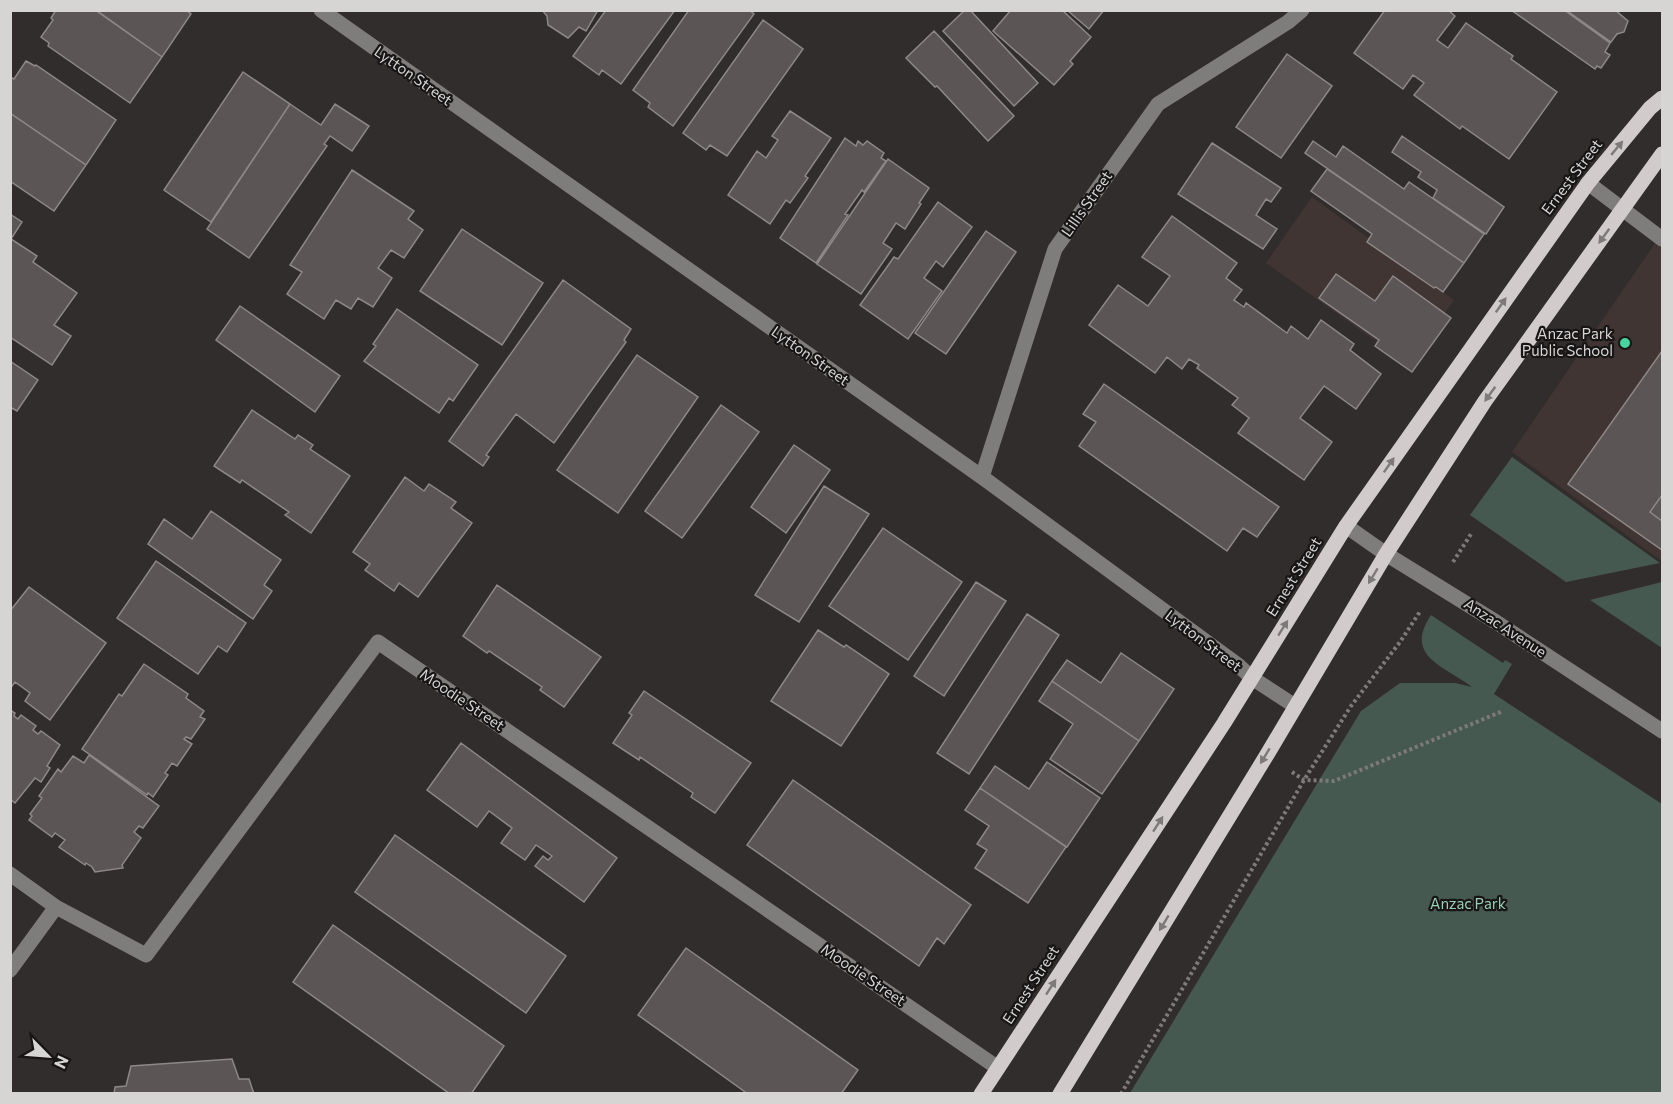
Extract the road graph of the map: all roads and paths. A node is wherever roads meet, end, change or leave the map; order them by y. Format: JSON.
{"nodes":[{"id":1,"x":321,"y":10,"type":"edge"},
{"id":2,"x":1302,"y":10,"type":"edge"},
{"id":3,"x":1662,"y":98,"type":"edge"},
{"id":4,"x":1662,"y":154,"type":"edge"},
{"id":5,"x":1588,"y":183,"type":"junction"},
{"id":6,"x":1623,"y":210,"type":"junction"},
{"id":7,"x":1662,"y":239,"type":"edge"},
{"id":8,"x":982,"y":477,"type":"junction"},
{"id":9,"x":1346,"y":526,"type":"junction"},
{"id":10,"x":1471,"y":534,"type":"dead end"},
{"id":11,"x":1386,"y":554,"type":"junction"},
{"id":12,"x":1454,"y":560,"type":"dead end"},
{"id":13,"x":1422,"y":608,"type":"dead end"},
{"id":14,"x":1252,"y":678,"type":"junction"},
{"id":15,"x":1295,"y":706,"type":"junction"},
{"id":16,"x":1503,"y":711,"type":"dead end"},
{"id":17,"x":1662,"y":731,"type":"edge"},
{"id":18,"x":1290,"y":770,"type":"dead end"},
{"id":19,"x":1304,"y":780,"type":"junction"},
{"id":20,"x":10,"y":874,"type":"edge"},
{"id":21,"x":56,"y":907,"type":"junction"},
{"id":22,"x":10,"y":970,"type":"edge"},
{"id":23,"x":998,"y":1068,"type":"junction"},
{"id":24,"x":981,"y":1094,"type":"edge"},
{"id":25,"x":1060,"y":1094,"type":"edge"},
{"id":26,"x":1120,"y":1094,"type":"edge"}],
"edges":[{"from":1,"to":8,"type":"street","name":"Lytton Street"},
{"from":2,"to":8,"type":"street","name":"Lillis Street"},
{"from":5,"to":3,"type":"main road","name":"Ernest Street","one_way":true},
{"from":4,"to":6,"type":"main road"},
{"from":5,"to":6,"type":"street"},
{"from":9,"to":5,"type":"main road","name":"Ernest Street","one_way":true},
{"from":6,"to":7,"type":"street"},
{"from":6,"to":11,"type":"main road","one_way":true},
{"from":8,"to":14,"type":"street","name":"Lytton Street"},
{"from":9,"to":11,"type":"street","name":"Anzac Avenue"},
{"from":14,"to":9,"type":"main road","name":"Ernest Street","one_way":true},
{"from":10,"to":12,"type":"path"},
{"from":11,"to":15,"type":"main road","one_way":true},
{"from":11,"to":17,"type":"street","name":"Anzac Avenue"},
{"from":13,"to":19,"type":"path"},
{"from":14,"to":15,"type":"street","name":"Lytton Street"},
{"from":23,"to":14,"type":"main road","name":"Ernest Street","one_way":true},
{"from":15,"to":25,"type":"main road","one_way":true},
{"from":16,"to":19,"type":"path"},
{"from":18,"to":19,"type":"path"},
{"from":19,"to":26,"type":"path"},
{"from":20,"to":21,"type":"street","name":"Moodie Street"},
{"from":21,"to":22,"type":"street"},
{"from":21,"to":23,"type":"street","name":"Moodie Street"},
{"from":23,"to":24,"type":"main road","name":"Ernest Street"}]}
